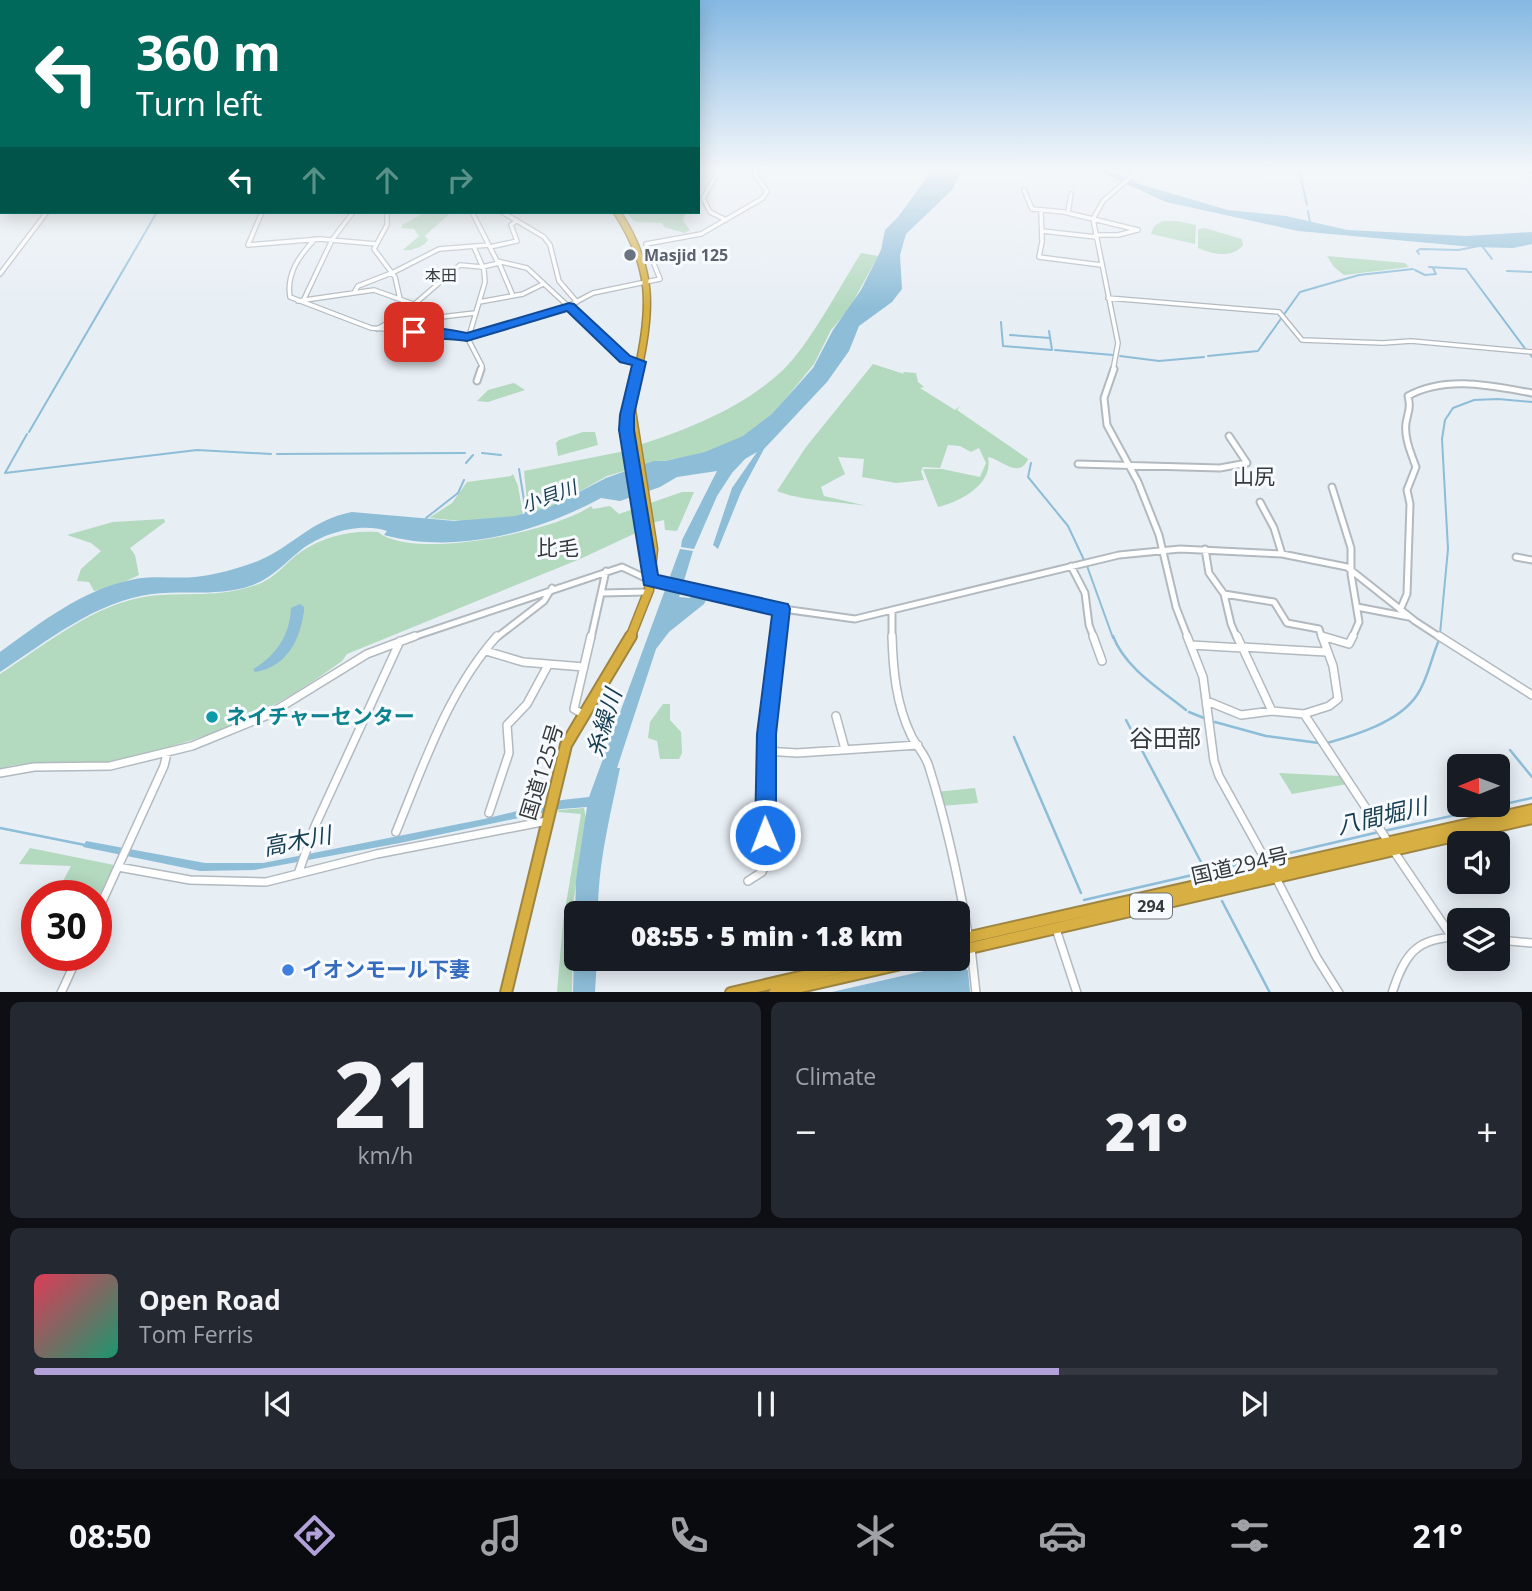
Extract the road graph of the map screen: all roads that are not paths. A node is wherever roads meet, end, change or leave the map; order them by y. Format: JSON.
{"nodes":[{"id":1,"x":45,"y":215,"type":"edge"},
{"id":2,"x":261,"y":215,"type":"edge"},
{"id":3,"x":351,"y":215,"type":"edge"},
{"id":4,"x":387,"y":215,"type":"edge"},
{"id":5,"x":476,"y":215,"type":"edge"},
{"id":6,"x":507,"y":215,"type":"edge"},
{"id":7,"x":619,"y":215,"type":"edge"},
{"id":8,"x":718,"y":215,"type":"edge"},
{"id":9,"x":734,"y":215,"type":"edge"},
{"id":10,"x":1041,"y":215,"type":"edge"},
{"id":11,"x":1078,"y":215,"type":"edge"},
{"id":12,"x":1094,"y":215,"type":"edge"},
{"id":13,"x":1093,"y":219,"type":"junction"},
{"id":14,"x":726,"y":220,"type":"junction"},
{"id":15,"x":516,"y":221,"type":"junction"},
{"id":16,"x":1042,"y":231,"type":"junction"},
{"id":17,"x":1095,"y":236,"type":"junction"},
{"id":18,"x":316,"y":239,"type":"junction"},
{"id":19,"x":332,"y":240,"type":"junction"},
{"id":20,"x":376,"y":244,"type":"junction"},
{"id":21,"x":489,"y":246,"type":"junction"},
{"id":22,"x":474,"y":247,"type":"junction"},
{"id":23,"x":499,"y":263,"type":"junction"},
{"id":24,"x":1101,"y":264,"type":"junction"},
{"id":25,"x":482,"y":267,"type":"junction"},
{"id":26,"x":393,"y":273,"type":"junction"},
{"id":27,"x":0,"y":274,"type":"edge"},
{"id":28,"x":648,"y":282,"type":"junction"},
{"id":29,"x":544,"y":285,"type":"junction"},
{"id":30,"x":355,"y":291,"type":"junction"},
{"id":31,"x":513,"y":296,"type":"junction"},
{"id":32,"x":1108,"y":298,"type":"junction"},
{"id":33,"x":304,"y":299,"type":"junction"},
{"id":34,"x":400,"y":299,"type":"junction"},
{"id":35,"x":296,"y":301,"type":"junction"},
{"id":36,"x":480,"y":302,"type":"junction"},
{"id":37,"x":577,"y":302,"type":"junction"},
{"id":38,"x":413,"y":304,"type":"junction"},
{"id":39,"x":569,"y":306,"type":"junction"},
{"id":40,"x":475,"y":313,"type":"junction"},
{"id":41,"x":1285,"y":315,"type":"joint"},
{"id":42,"x":377,"y":329,"type":"junction"},
{"id":43,"x":468,"y":337,"type":"junction"},
{"id":44,"x":1529,"y":352,"type":"edge"},
{"id":45,"x":639,"y":362,"type":"junction"},
{"id":46,"x":477,"y":381,"type":"dead end"},
{"id":47,"x":1532,"y":393,"type":"edge"},
{"id":48,"x":1229,"y":436,"type":"dead end"},
{"id":49,"x":1078,"y":464,"type":"dead end"},
{"id":50,"x":1129,"y":464,"type":"junction"},
{"id":51,"x":1332,"y":487,"type":"dead end"},
{"id":52,"x":1260,"y":502,"type":"dead end"},
{"id":53,"x":1164,"y":550,"type":"junction"},
{"id":54,"x":1205,"y":550,"type":"junction"},
{"id":55,"x":1282,"y":554,"type":"junction"},
{"id":56,"x":1516,"y":557,"type":"dead end"},
{"id":57,"x":1532,"y":560,"type":"edge"},
{"id":58,"x":1071,"y":566,"type":"junction"},
{"id":59,"x":1351,"y":570,"type":"junction"},
{"id":60,"x":606,"y":571,"type":"junction"},
{"id":61,"x":654,"y":581,"type":"junction"},
{"id":62,"x":552,"y":589,"type":"junction"},
{"id":63,"x":648,"y":592,"type":"junction"},
{"id":64,"x":601,"y":593,"type":"junction"},
{"id":65,"x":1224,"y":594,"type":"junction"},
{"id":66,"x":1357,"y":607,"type":"junction"},
{"id":67,"x":782,"y":609,"type":"junction"},
{"id":68,"x":1400,"y":610,"type":"junction"},
{"id":69,"x":892,"y":612,"type":"junction"},
{"id":70,"x":1410,"y":617,"type":"junction"},
{"id":71,"x":1322,"y":636,"type":"junction"},
{"id":72,"x":400,"y":641,"type":"junction"},
{"id":73,"x":1191,"y":645,"type":"junction"},
{"id":74,"x":1242,"y":648,"type":"junction"},
{"id":75,"x":486,"y":651,"type":"junction"},
{"id":76,"x":1326,"y":652,"type":"junction"},
{"id":77,"x":1102,"y":661,"type":"dead end"},
{"id":78,"x":547,"y":667,"type":"junction"},
{"id":79,"x":584,"y":667,"type":"junction"},
{"id":80,"x":1532,"y":695,"type":"edge"},
{"id":81,"x":1208,"y":701,"type":"junction"},
{"id":82,"x":1272,"y":711,"type":"junction"},
{"id":83,"x":582,"y":713,"type":"junction"},
{"id":84,"x":1304,"y":714,"type":"junction"},
{"id":85,"x":835,"y":716,"type":"dead end"},
{"id":86,"x":918,"y":745,"type":"junction"},
{"id":87,"x":845,"y":749,"type":"junction"},
{"id":88,"x":765,"y":751,"type":"junction"},
{"id":89,"x":167,"y":753,"type":"junction"},
{"id":90,"x":0,"y":773,"type":"edge"},
{"id":91,"x":1532,"y":810,"type":"edge"},
{"id":92,"x":489,"y":813,"type":"dead end"},
{"id":93,"x":547,"y":818,"type":"junction"},
{"id":94,"x":1532,"y":818,"type":"edge"},
{"id":95,"x":396,"y":832,"type":"dead end"},
{"id":96,"x":1387,"y":840,"type":"junction"},
{"id":97,"x":119,"y":864,"type":"junction"},
{"id":98,"x":299,"y":870,"type":"junction"},
{"id":99,"x":1273,"y":873,"type":"junction"},
{"id":100,"x":112,"y":880,"type":"edge"},
{"id":101,"x":748,"y":881,"type":"dead end"},
{"id":102,"x":960,"y":901,"type":"edge"},
{"id":103,"x":1447,"y":924,"type":"edge"},
{"id":104,"x":1055,"y":928,"type":"junction"},
{"id":105,"x":1447,"y":937,"type":"edge"},
{"id":106,"x":970,"y":941,"type":"edge"},
{"id":107,"x":970,"y":941,"type":"edge"},
{"id":108,"x":1510,"y":941,"type":"edge"},
{"id":109,"x":1532,"y":943,"type":"edge"},
{"id":110,"x":970,"y":962,"type":"edge"},
{"id":111,"x":71,"y":971,"type":"edge"},
{"id":112,"x":825,"y":971,"type":"edge"},
{"id":113,"x":869,"y":971,"type":"edge"},
{"id":114,"x":746,"y":989,"type":"junction"},
{"id":115,"x":61,"y":992,"type":"edge"},
{"id":116,"x":506,"y":992,"type":"edge"},
{"id":117,"x":723,"y":992,"type":"edge"},
{"id":118,"x":731,"y":992,"type":"edge"},
{"id":119,"x":774,"y":992,"type":"edge"},
{"id":120,"x":976,"y":992,"type":"edge"},
{"id":121,"x":1077,"y":992,"type":"edge"},
{"id":122,"x":1339,"y":992,"type":"edge"},
{"id":123,"x":1392,"y":992,"type":"edge"}],
"edges":[{"from":1,"to":27,"type":"street"},
{"from":2,"to":18,"type":"street"},
{"from":3,"to":19,"type":"street"},
{"from":4,"to":20,"type":"street"},
{"from":5,"to":21,"type":"street"},
{"from":6,"to":15,"type":"street"},
{"from":7,"to":28,"type":"highway","name":"国道125号"},
{"from":8,"to":14,"type":"street"},
{"from":9,"to":14,"type":"street"},
{"from":10,"to":16,"type":"street"},
{"from":11,"to":13,"type":"street"},
{"from":12,"to":13,"type":"street"},
{"from":13,"to":17,"type":"street"},
{"from":13,"to":17,"type":"street"},
{"from":14,"to":28,"type":"street"},
{"from":15,"to":21,"type":"street"},
{"from":15,"to":37,"type":"street"},
{"from":16,"to":17,"type":"street"},
{"from":16,"to":24,"type":"street"},
{"from":17,"to":24,"type":"street"},
{"from":18,"to":19,"type":"street"},
{"from":18,"to":35,"type":"street"},
{"from":19,"to":20,"type":"street"},
{"from":19,"to":33,"type":"street"},
{"from":20,"to":26,"type":"street"},
{"from":21,"to":22,"type":"street"},
{"from":21,"to":23,"type":"street"},
{"from":22,"to":25,"type":"street"},
{"from":22,"to":26,"type":"street"},
{"from":23,"to":25,"type":"street"},
{"from":23,"to":29,"type":"street"},
{"from":23,"to":31,"type":"street"},
{"from":24,"to":32,"type":"street"},
{"from":25,"to":36,"type":"street"},
{"from":25,"to":38,"type":"street"},
{"from":26,"to":30,"type":"street"},
{"from":26,"to":34,"type":"street"},
{"from":28,"to":37,"type":"street"},
{"from":28,"to":45,"type":"highway","name":"国道125号"},
{"from":29,"to":31,"type":"street"},
{"from":29,"to":39,"type":"street"},
{"from":30,"to":33,"type":"street"},
{"from":30,"to":34,"type":"street"},
{"from":31,"to":36,"type":"street"},
{"from":32,"to":41,"type":"street"},
{"from":32,"to":50,"type":"street"},
{"from":33,"to":35,"type":"street"},
{"from":34,"to":38,"type":"street"},
{"from":35,"to":42,"type":"street"},
{"from":36,"to":40,"type":"street"},
{"from":37,"to":39,"type":"street"},
{"from":38,"to":40,"type":"street"},
{"from":38,"to":42,"type":"street"},
{"from":39,"to":43,"type":"street"},
{"from":39,"to":45,"type":"street"},
{"from":40,"to":43,"type":"street"},
{"from":41,"to":44,"type":"street"},
{"from":42,"to":43,"type":"street"},
{"from":43,"to":46,"type":"street"},
{"from":45,"to":61,"type":"highway","name":"国道125号"},
{"from":47,"to":68,"type":"street"},
{"from":48,"to":50,"type":"street"},
{"from":49,"to":50,"type":"street"},
{"from":50,"to":53,"type":"street"},
{"from":51,"to":59,"type":"street"},
{"from":52,"to":55,"type":"street"},
{"from":53,"to":54,"type":"street"},
{"from":53,"to":58,"type":"street"},
{"from":53,"to":73,"type":"street"},
{"from":54,"to":55,"type":"street"},
{"from":54,"to":65,"type":"street"},
{"from":55,"to":59,"type":"street"},
{"from":56,"to":57,"type":"street"},
{"from":58,"to":69,"type":"street"},
{"from":58,"to":77,"type":"street"},
{"from":59,"to":66,"type":"street"},
{"from":59,"to":68,"type":"street"},
{"from":60,"to":61,"type":"street"},
{"from":60,"to":62,"type":"street"},
{"from":60,"to":64,"type":"street"},
{"from":61,"to":63,"type":"highway","name":"国道125号"},
{"from":61,"to":67,"type":"street"},
{"from":62,"to":72,"type":"street"},
{"from":62,"to":75,"type":"street"},
{"from":63,"to":64,"type":"street"},
{"from":63,"to":83,"type":"highway","name":"国道125号"},
{"from":64,"to":79,"type":"street"},
{"from":65,"to":71,"type":"street"},
{"from":65,"to":74,"type":"street"},
{"from":66,"to":70,"type":"street"},
{"from":66,"to":71,"type":"street"},
{"from":67,"to":69,"type":"street"},
{"from":67,"to":88,"type":"street"},
{"from":68,"to":70,"type":"street"},
{"from":69,"to":86,"type":"street"},
{"from":70,"to":80,"type":"street"},
{"from":71,"to":76,"type":"street"},
{"from":72,"to":89,"type":"street"},
{"from":72,"to":98,"type":"street"},
{"from":73,"to":74,"type":"street"},
{"from":73,"to":81,"type":"street"},
{"from":74,"to":76,"type":"street"},
{"from":74,"to":82,"type":"street"},
{"from":75,"to":78,"type":"street"},
{"from":75,"to":95,"type":"street"},
{"from":76,"to":84,"type":"street"},
{"from":78,"to":79,"type":"street"},
{"from":78,"to":92,"type":"street"},
{"from":79,"to":83,"type":"street"},
{"from":81,"to":82,"type":"street"},
{"from":81,"to":99,"type":"street"},
{"from":82,"to":84,"type":"street"},
{"from":83,"to":93,"type":"highway","name":"国道125号"},
{"from":84,"to":96,"type":"street"},
{"from":85,"to":87,"type":"street"},
{"from":86,"to":87,"type":"street"},
{"from":86,"to":102,"type":"street"},
{"from":87,"to":88,"type":"street"},
{"from":88,"to":101,"type":"street"},
{"from":89,"to":90,"type":"street"},
{"from":89,"to":97,"type":"street"},
{"from":91,"to":96,"type":"highway","name":"国道294号","number":"294"},
{"from":93,"to":98,"type":"street"},
{"from":93,"to":116,"type":"highway","name":"国道125号"},
{"from":94,"to":96,"type":"highway","name":"国道294号","number":"294"},
{"from":96,"to":99,"type":"highway","name":"国道294号","number":"294"},
{"from":96,"to":103,"type":"street"},
{"from":97,"to":98,"type":"street"},
{"from":97,"to":100,"type":"street"},
{"from":99,"to":104,"type":"highway","name":"国道294号","number":"294"},
{"from":99,"to":106,"type":"highway","name":"国道294号","number":"294"},
{"from":99,"to":122,"type":"street"},
{"from":104,"to":107,"type":"highway","name":"国道294号","number":"294"},
{"from":104,"to":121,"type":"street"},
{"from":105,"to":123,"type":"street"},
{"from":108,"to":109,"type":"street"},
{"from":110,"to":120,"type":"street"},
{"from":111,"to":115,"type":"street"},
{"from":112,"to":114,"type":"highway"},
{"from":113,"to":119,"type":"highway"},
{"from":114,"to":117,"type":"highway"},
{"from":114,"to":118,"type":"highway"}]}
